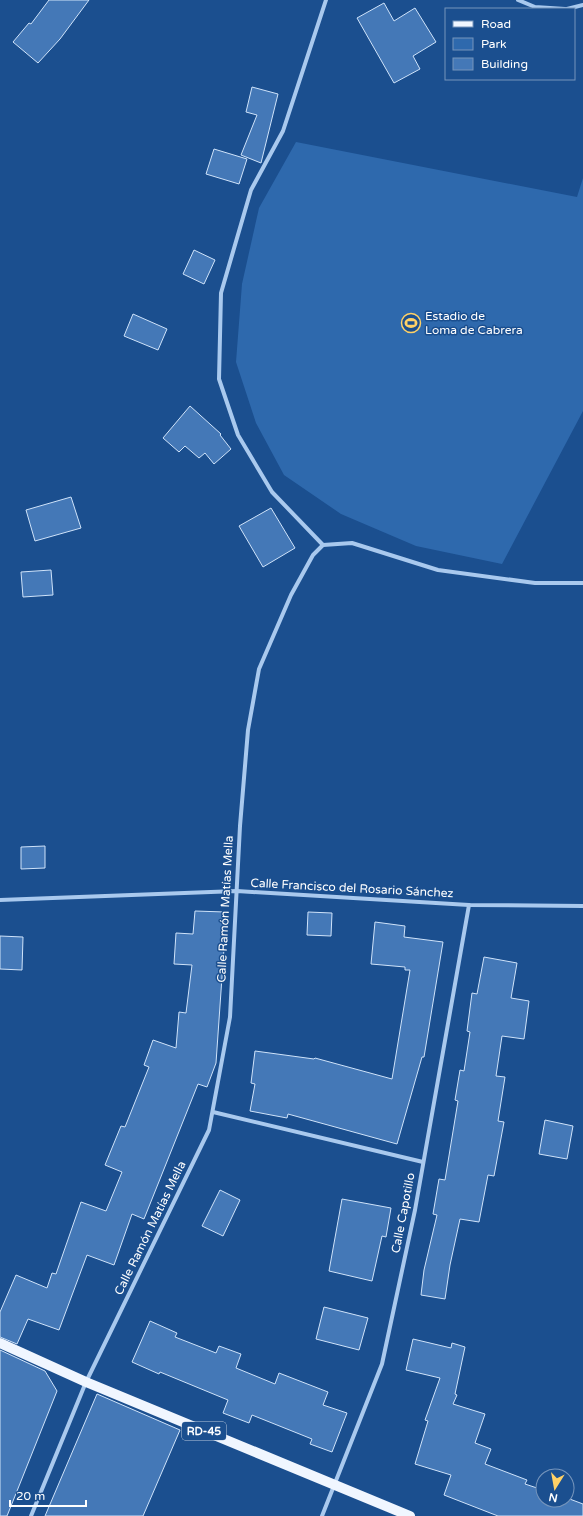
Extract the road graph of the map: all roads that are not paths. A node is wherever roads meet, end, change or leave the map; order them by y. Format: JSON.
{"nodes":[{"id":1,"x":326,"y":0,"type":"edge"},
{"id":2,"x":518,"y":0,"type":"edge"},
{"id":3,"x":583,"y":5,"type":"edge"},
{"id":4,"x":550,"y":8,"type":"edge"},
{"id":5,"x":570,"y":8,"type":"edge"},
{"id":6,"x":323,"y":545,"type":"junction"},
{"id":7,"x":583,"y":583,"type":"edge"},
{"id":8,"x":237,"y":892,"type":"junction"},
{"id":9,"x":0,"y":900,"type":"edge"},
{"id":10,"x":469,"y":905,"type":"junction"},
{"id":11,"x":583,"y":906,"type":"edge"},
{"id":12,"x":212,"y":1112,"type":"junction"},
{"id":13,"x":423,"y":1162,"type":"junction"},
{"id":14,"x":0,"y":1343,"type":"edge"},
{"id":15,"x":86,"y":1382,"type":"junction"},
{"id":16,"x":335,"y":1484,"type":"junction"},
{"id":17,"x":31,"y":1516,"type":"edge"},
{"id":18,"x":322,"y":1516,"type":"edge"},
{"id":19,"x":410,"y":1516,"type":"edge"}],
"edges":[{"from":1,"to":6,"type":"street"},
{"from":2,"to":4,"type":"street"},
{"from":3,"to":5,"type":"street"},
{"from":6,"to":7,"type":"street"},
{"from":6,"to":8,"type":"street","name":"Calle Ramón Matías Mella"},
{"from":8,"to":9,"type":"street","name":"Calle Francisco del Rosario Sánchez"},
{"from":8,"to":10,"type":"street","name":"Calle Francisco del Rosario Sánchez"},
{"from":8,"to":12,"type":"street","name":"Calle Ramón Matías Mella"},
{"from":10,"to":11,"type":"street","name":"Calle Francisco del Rosario Sánchez"},
{"from":10,"to":13,"type":"street","name":"Calle Capotillo"},
{"from":12,"to":13,"type":"street"},
{"from":12,"to":15,"type":"street","name":"Calle Ramón Matías Mella"},
{"from":13,"to":16,"type":"street","name":"Calle Capotillo"},
{"from":14,"to":15,"type":"main road","number":"RD-45"},
{"from":15,"to":16,"type":"main road","number":"RD-45"},
{"from":15,"to":17,"type":"street","name":"Calle Ramón Matías Mella"},
{"from":16,"to":18,"type":"street","name":"Calle Capotillo"},
{"from":16,"to":19,"type":"main road","number":"RD-45"}]}
